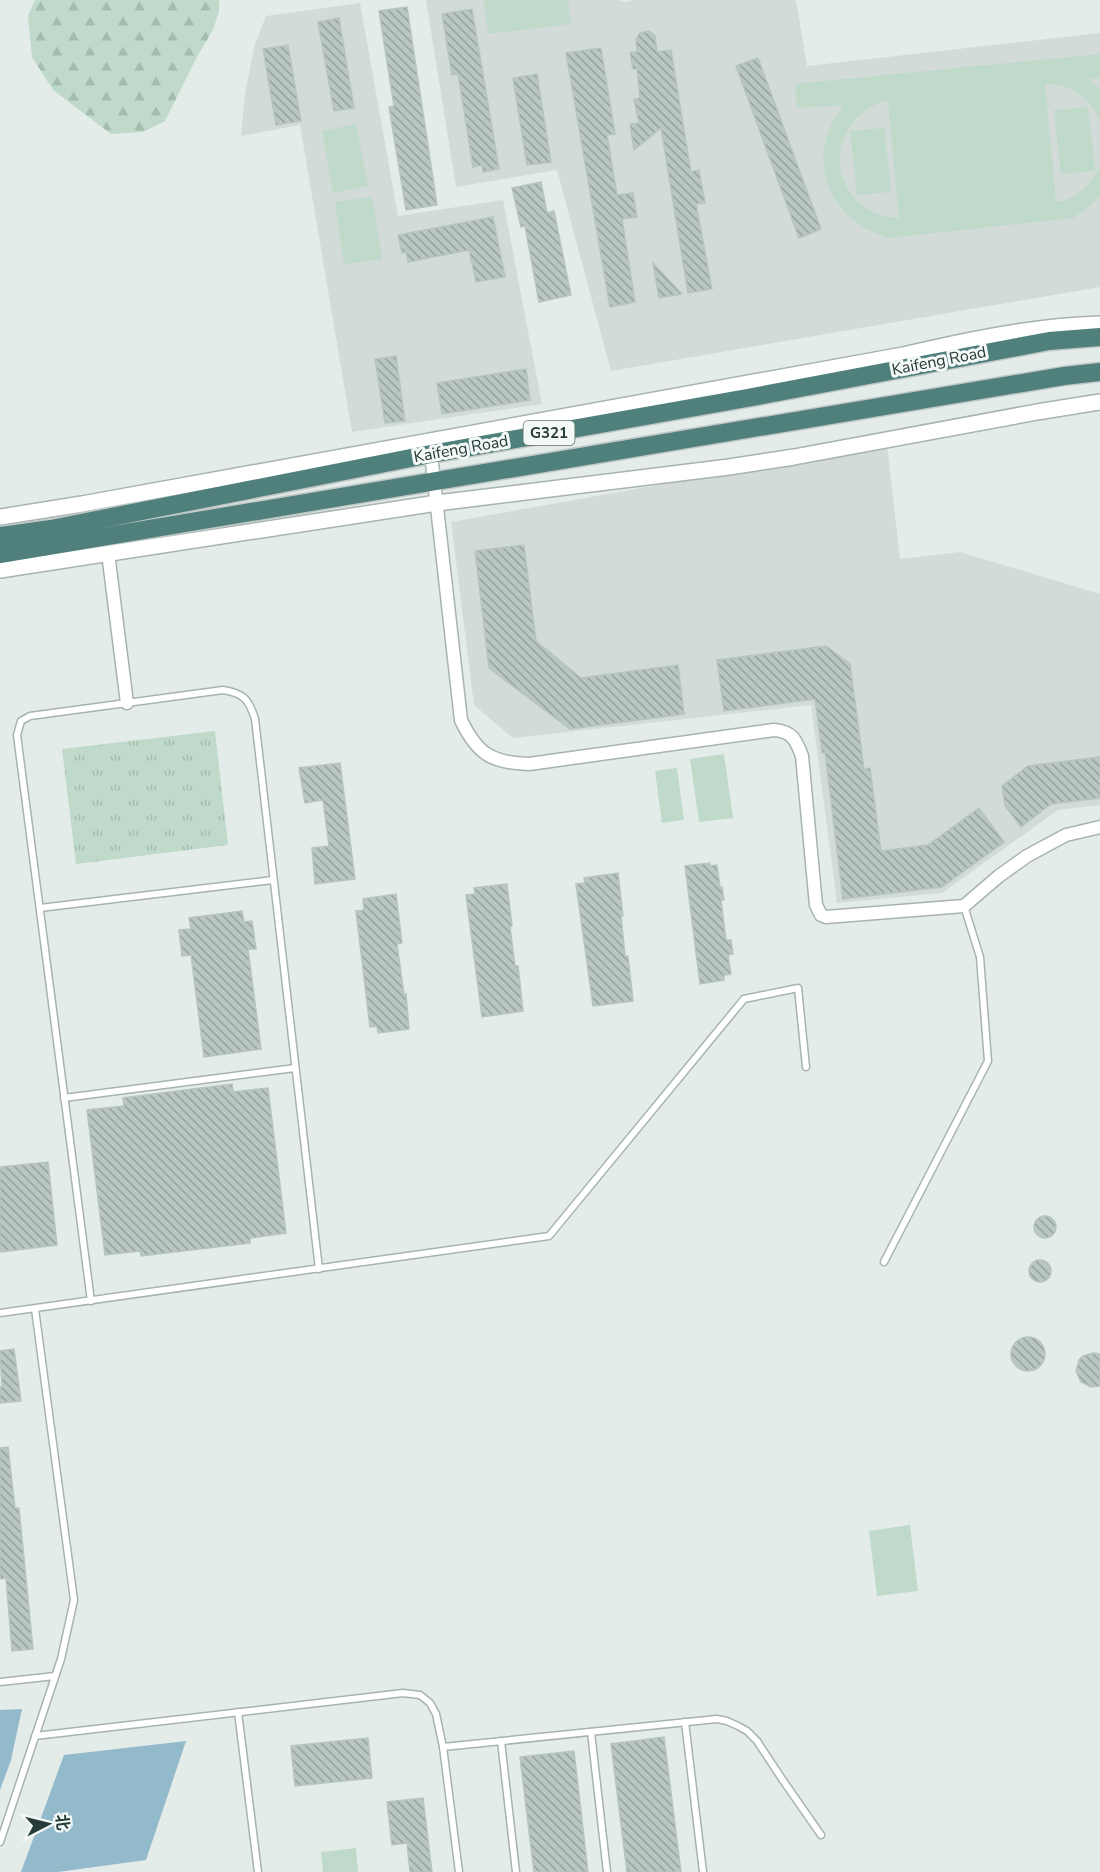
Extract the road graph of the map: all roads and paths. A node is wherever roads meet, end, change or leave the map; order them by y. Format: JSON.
{"nodes":[{"id":1,"x":1100,"y":324,"type":"edge"},
{"id":2,"x":1100,"y":337,"type":"edge"},
{"id":3,"x":1100,"y":372,"type":"edge"},
{"id":4,"x":1100,"y":402,"type":"edge"},
{"id":5,"x":431,"y":454,"type":"junction"},
{"id":6,"x":434,"y":481,"type":"junction"},
{"id":7,"x":437,"y":503,"type":"junction"},
{"id":8,"x":0,"y":517,"type":"edge"},
{"id":9,"x":0,"y":536,"type":"edge"},
{"id":10,"x":108,"y":553,"type":"junction"},
{"id":11,"x":0,"y":554,"type":"edge"},
{"id":12,"x":0,"y":570,"type":"edge"},
{"id":13,"x":127,"y":703,"type":"junction"},
{"id":14,"x":1100,"y":827,"type":"edge"},
{"id":15,"x":273,"y":880,"type":"junction"},
{"id":16,"x":964,"y":906,"type":"junction"},
{"id":17,"x":40,"y":908,"type":"junction"},
{"id":18,"x":806,"y":1067,"type":"dead end"},
{"id":19,"x":295,"y":1068,"type":"junction"},
{"id":20,"x":64,"y":1098,"type":"junction"},
{"id":21,"x":884,"y":1262,"type":"dead end"},
{"id":22,"x":319,"y":1269,"type":"junction"},
{"id":23,"x":91,"y":1301,"type":"junction"},
{"id":24,"x":35,"y":1310,"type":"junction"},
{"id":25,"x":0,"y":1313,"type":"edge"},
{"id":26,"x":55,"y":1676,"type":"junction"},
{"id":27,"x":0,"y":1682,"type":"edge"},
{"id":28,"x":238,"y":1712,"type":"junction"},
{"id":29,"x":685,"y":1722,"type":"junction"},
{"id":30,"x":591,"y":1732,"type":"junction"},
{"id":31,"x":35,"y":1737,"type":"junction"},
{"id":32,"x":501,"y":1741,"type":"junction"},
{"id":33,"x":443,"y":1747,"type":"junction"},
{"id":34,"x":821,"y":1835,"type":"dead end"},
{"id":35,"x":0,"y":1842,"type":"edge"},
{"id":36,"x":258,"y":1872,"type":"edge"},
{"id":37,"x":459,"y":1872,"type":"edge"},
{"id":38,"x":516,"y":1872,"type":"edge"},
{"id":39,"x":606,"y":1872,"type":"edge"},
{"id":40,"x":703,"y":1872,"type":"edge"}],
"edges":[{"from":1,"to":8,"type":"street"},
{"from":2,"to":5,"type":"highway","name":"Kaifeng Road","number":"G321"},
{"from":3,"to":6,"type":"highway","name":"Kaifeng Road","number":"G321"},
{"from":4,"to":7,"type":"street"},
{"from":5,"to":6,"type":"street"},
{"from":5,"to":9,"type":"highway","name":"Kaifeng Road","number":"G321"},
{"from":6,"to":7,"type":"street"},
{"from":6,"to":11,"type":"highway","name":"Kaifeng Road","number":"G321"},
{"from":7,"to":10,"type":"street"},
{"from":7,"to":16,"type":"street"},
{"from":10,"to":12,"type":"street"},
{"from":10,"to":13,"type":"street"},
{"from":13,"to":15,"type":"lane"},
{"from":13,"to":17,"type":"lane"},
{"from":14,"to":16,"type":"street"},
{"from":15,"to":17,"type":"lane"},
{"from":15,"to":19,"type":"lane"},
{"from":16,"to":21,"type":"lane"},
{"from":17,"to":20,"type":"lane"},
{"from":18,"to":22,"type":"lane"},
{"from":19,"to":20,"type":"lane"},
{"from":19,"to":22,"type":"lane"},
{"from":20,"to":23,"type":"lane"},
{"from":22,"to":23,"type":"lane"},
{"from":23,"to":24,"type":"lane"},
{"from":24,"to":25,"type":"lane"},
{"from":24,"to":26,"type":"lane"},
{"from":26,"to":27,"type":"lane"},
{"from":26,"to":31,"type":"lane"},
{"from":28,"to":31,"type":"lane"},
{"from":28,"to":33,"type":"lane"},
{"from":28,"to":36,"type":"lane"},
{"from":29,"to":30,"type":"lane"},
{"from":29,"to":34,"type":"lane"},
{"from":29,"to":40,"type":"lane"},
{"from":30,"to":32,"type":"lane"},
{"from":30,"to":39,"type":"lane"},
{"from":31,"to":35,"type":"lane"},
{"from":32,"to":33,"type":"lane"},
{"from":32,"to":38,"type":"lane"},
{"from":33,"to":37,"type":"lane"}]}
